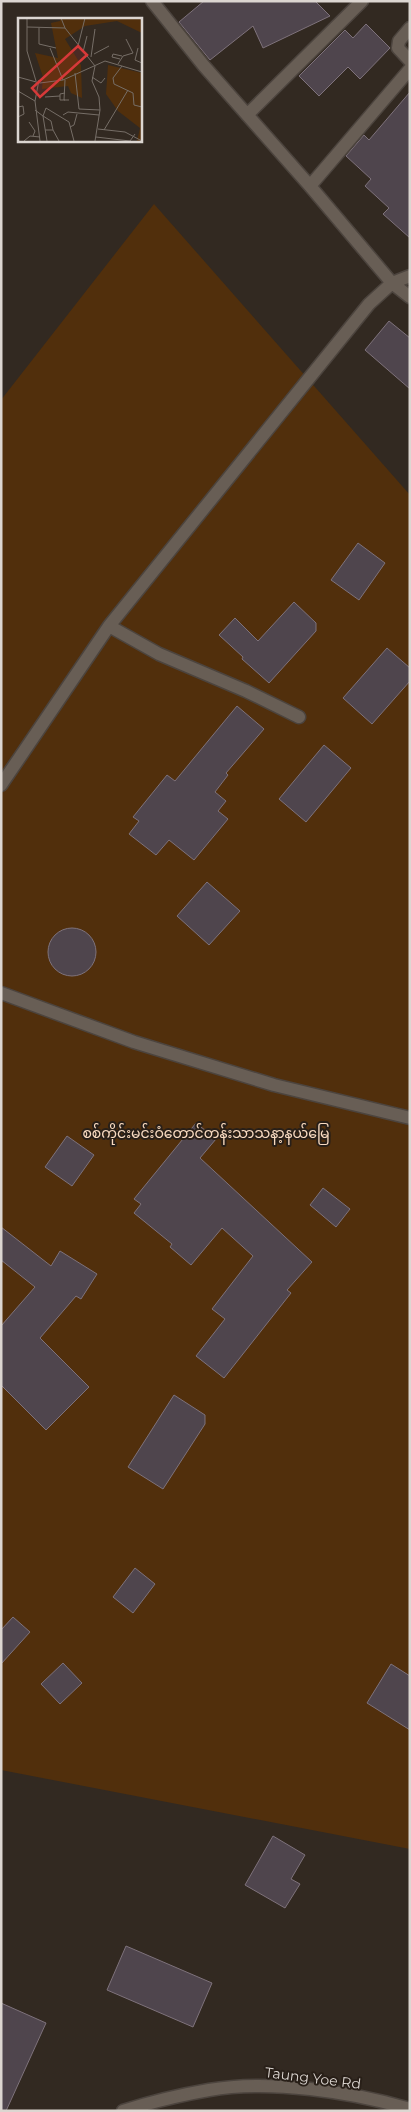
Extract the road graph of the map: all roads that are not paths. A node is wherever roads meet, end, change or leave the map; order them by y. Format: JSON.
{"nodes":[{"id":1,"x":152,"y":1,"type":"edge"},
{"id":2,"x":362,"y":1,"type":"edge"},
{"id":3,"x":410,"y":28,"type":"edge"},
{"id":4,"x":410,"y":61,"type":"edge"},
{"id":5,"x":410,"y":69,"type":"edge"},
{"id":6,"x":247,"y":115,"type":"junction"},
{"id":7,"x":310,"y":186,"type":"junction"},
{"id":8,"x":410,"y":276,"type":"edge"},
{"id":9,"x":392,"y":283,"type":"junction"},
{"id":10,"x":410,"y":297,"type":"edge"},
{"id":11,"x":109,"y":626,"type":"junction"},
{"id":12,"x":299,"y":717,"type":"dead end"},
{"id":13,"x":1,"y":785,"type":"edge"},
{"id":14,"x":1,"y":993,"type":"edge"},
{"id":15,"x":410,"y":1118,"type":"edge"},
{"id":16,"x":149,"y":2107,"type":"edge"},
{"id":17,"x":410,"y":2109,"type":"edge"},
{"id":18,"x":123,"y":2111,"type":"edge"}],
"edges":[{"from":1,"to":6,"type":"street"},
{"from":2,"to":6,"type":"street"},
{"from":3,"to":4,"type":"street"},
{"from":5,"to":7,"type":"street"},
{"from":6,"to":7,"type":"street"},
{"from":7,"to":9,"type":"street"},
{"from":8,"to":9,"type":"street"},
{"from":9,"to":10,"type":"street"},
{"from":9,"to":11,"type":"street"},
{"from":11,"to":12,"type":"street"},
{"from":11,"to":13,"type":"street"},
{"from":14,"to":15,"type":"street"},
{"from":16,"to":17,"type":"street","name":"Taung Yoe Rd"},
{"from":16,"to":18,"type":"street","name":"Taung Yoe Rd"}]}
